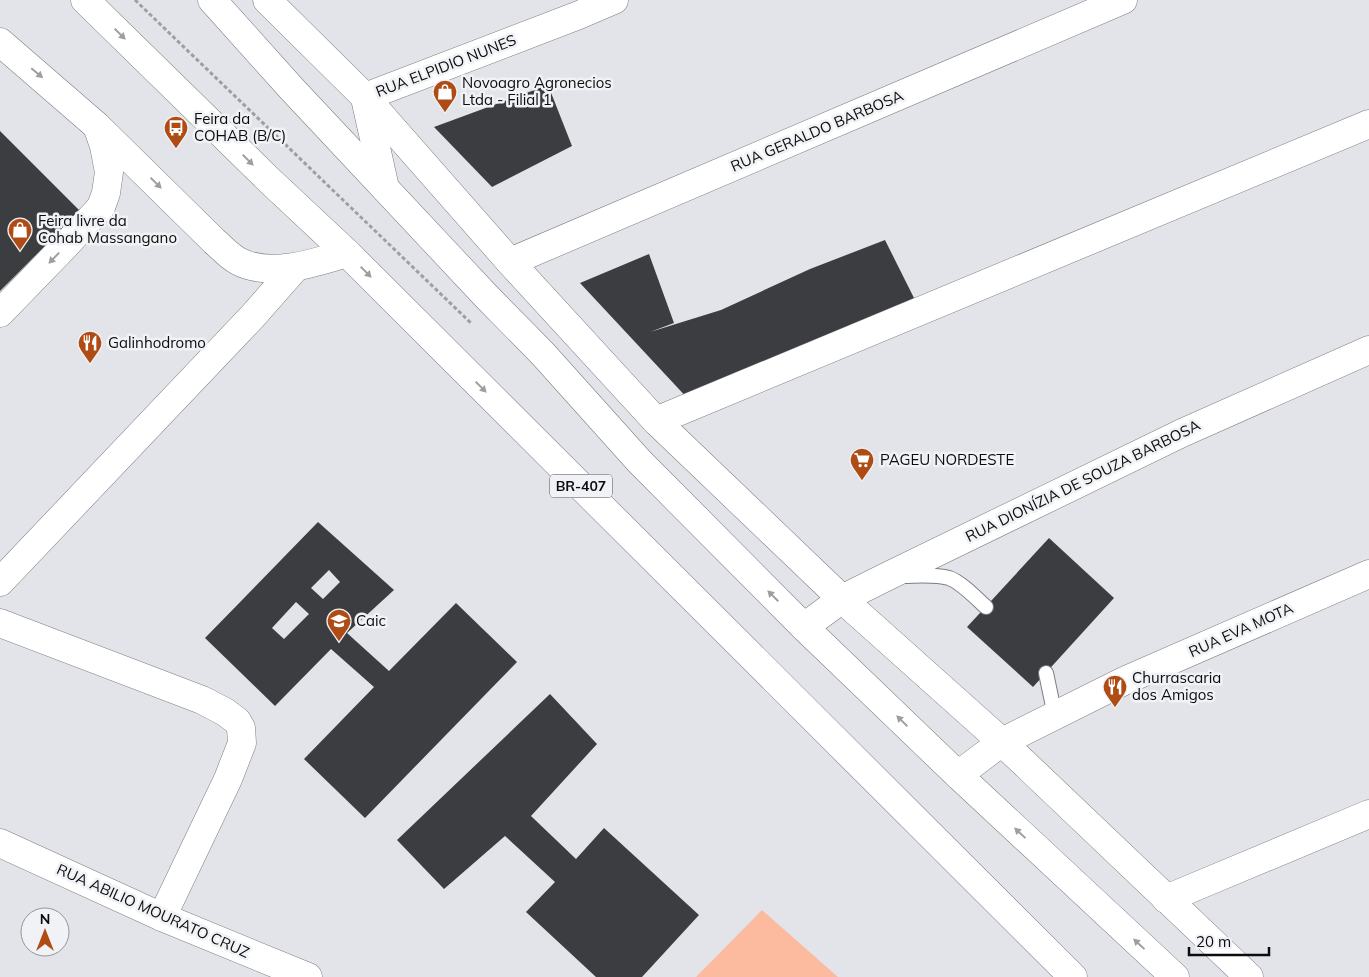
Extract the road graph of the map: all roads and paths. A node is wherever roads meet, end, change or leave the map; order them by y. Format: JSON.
{"nodes":[{"id":1,"x":212,"y":0,"type":"edge"},
{"id":2,"x":267,"y":0,"type":"edge"},
{"id":3,"x":614,"y":0,"type":"edge"},
{"id":4,"x":1123,"y":0,"type":"edge"},
{"id":5,"x":86,"y":4,"type":"edge"},
{"id":6,"x":571,"y":8,"type":"edge"},
{"id":7,"x":0,"y":42,"type":"edge"},
{"id":8,"x":365,"y":97,"type":"junction"},
{"id":9,"x":1369,"y":124,"type":"edge"},
{"id":10,"x":97,"y":126,"type":"junction"},
{"id":11,"x":385,"y":188,"type":"junction"},
{"id":12,"x":347,"y":254,"type":"junction"},
{"id":13,"x":510,"y":262,"type":"junction"},
{"id":14,"x":296,"y":267,"type":"junction"},
{"id":15,"x":0,"y":313,"type":"edge"},
{"id":16,"x":1369,"y":350,"type":"edge"},
{"id":17,"x":656,"y":421,"type":"junction"},
{"id":18,"x":1369,"y":574,"type":"edge"},
{"id":19,"x":886,"y":577,"type":"junction"},
{"id":20,"x":0,"y":582,"type":"edge"},
{"id":21,"x":842,"y":599,"type":"junction"},
{"id":22,"x":986,"y":607,"type":"dead end"},
{"id":23,"x":0,"y":623,"type":"edge"},
{"id":24,"x":804,"y":627,"type":"junction"},
{"id":25,"x":1046,"y":673,"type":"dead end"},
{"id":26,"x":1055,"y":716,"type":"junction"},
{"id":27,"x":1002,"y":742,"type":"junction"},
{"id":28,"x":958,"y":775,"type":"junction"},
{"id":29,"x":1369,"y":814,"type":"edge"},
{"id":30,"x":0,"y":843,"type":"edge"},
{"id":31,"x":1166,"y":899,"type":"junction"},
{"id":32,"x":162,"y":917,"type":"junction"},
{"id":33,"x":308,"y":977,"type":"edge"},
{"id":34,"x":1073,"y":977,"type":"edge"},
{"id":35,"x":1175,"y":977,"type":"edge"},
{"id":36,"x":1249,"y":977,"type":"edge"}],
"edges":[{"from":1,"to":11,"type":"main road"},
{"from":2,"to":8,"type":"main road"},
{"from":3,"to":6,"type":"main road","name":"RUA ELPIDIO NUNES"},
{"from":4,"to":13,"type":"main road","name":"RUA GERALDO BARBOSA"},
{"from":5,"to":12,"type":"main road","number":"BR-407","one_way":true},
{"from":6,"to":8,"type":"main road","name":"RUA ELPIDIO NUNES"},
{"from":7,"to":10,"type":"main road","one_way":true},
{"from":8,"to":11,"type":"main road","name":"RUA ELPIDIO NUNES"},
{"from":8,"to":13,"type":"main road"},
{"from":9,"to":17,"type":"main road"},
{"from":10,"to":14,"type":"main road","one_way":true},
{"from":10,"to":15,"type":"main road","one_way":true},
{"from":24,"to":11,"type":"main road","one_way":true},
{"from":12,"to":14,"type":"main road"},
{"from":12,"to":34,"type":"main road","number":"BR-407","one_way":true},
{"from":13,"to":17,"type":"main road"},
{"from":14,"to":20,"type":"main road"},
{"from":16,"to":19,"type":"main road","name":"RUA DIONÍZIA DE SOUZA BARBOSA"},
{"from":17,"to":21,"type":"main road"},
{"from":18,"to":26,"type":"main road","name":"RUA EVA MOTA"},
{"from":19,"to":21,"type":"main road","name":"RUA DIONÍZIA DE SOUZA BARBOSA"},
{"from":19,"to":22,"type":"lane"},
{"from":21,"to":24,"type":"main road","name":"RUA DIONÍZIA DE SOUZA BARBOSA"},
{"from":21,"to":27,"type":"main road"},
{"from":23,"to":32,"type":"main road"},
{"from":28,"to":24,"type":"main road","one_way":true},
{"from":25,"to":26,"type":"lane"},
{"from":26,"to":27,"type":"main road","name":"RUA EVA MOTA"},
{"from":27,"to":28,"type":"main road","name":"RUA EVA MOTA"},
{"from":27,"to":31,"type":"main road"},
{"from":35,"to":28,"type":"main road","one_way":true},
{"from":29,"to":31,"type":"main road"},
{"from":30,"to":32,"type":"main road","name":"RUA ABILIO MOURATO CRUZ"},
{"from":31,"to":36,"type":"main road"},
{"from":32,"to":33,"type":"main road","name":"RUA ABILIO MOURATO CRUZ"}]}
